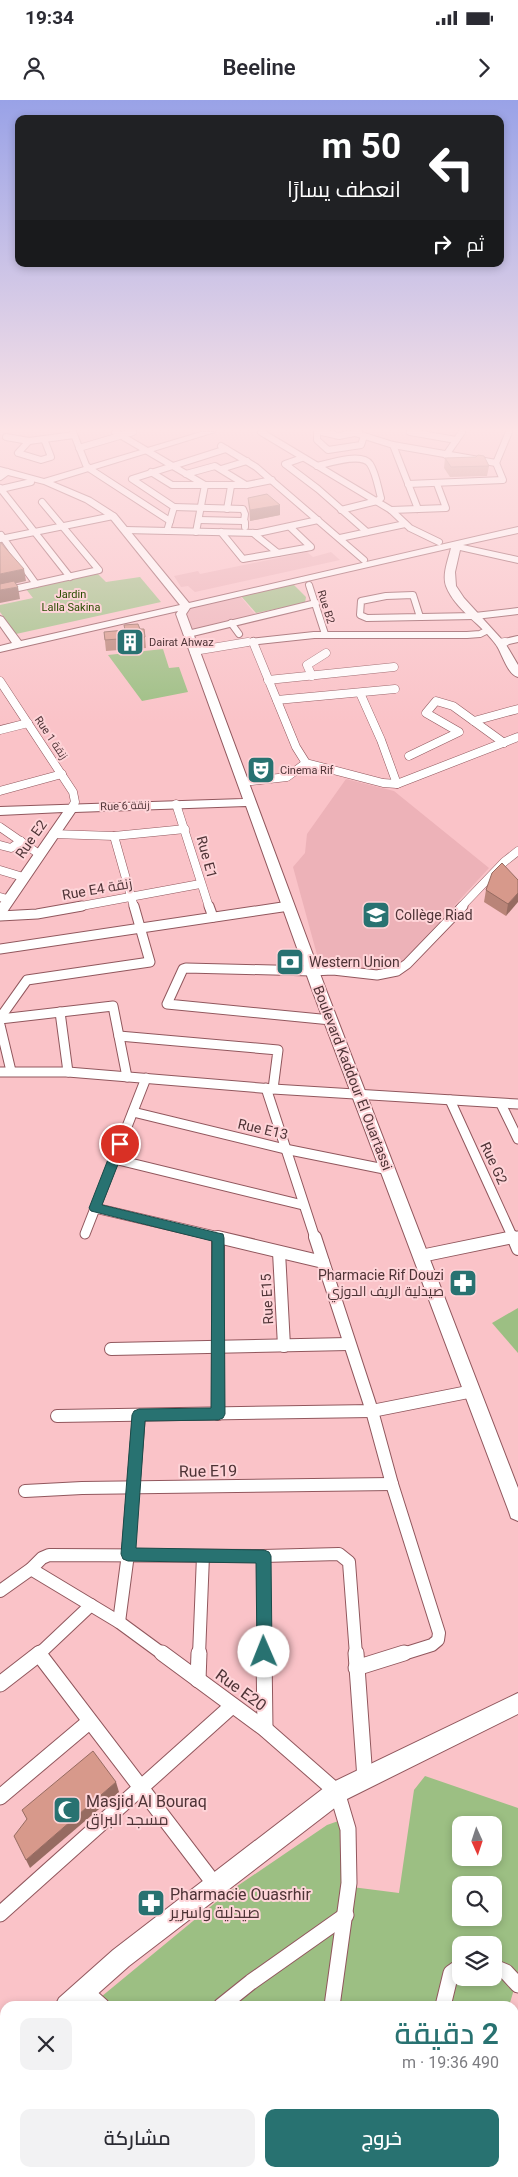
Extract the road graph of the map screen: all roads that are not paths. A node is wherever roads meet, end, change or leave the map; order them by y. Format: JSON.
{"nodes":[{"id":1,"x":32,"y":529,"type":"edge"},
{"id":2,"x":49,"y":529,"type":"edge"},
{"id":3,"x":65,"y":529,"type":"edge"},
{"id":4,"x":117,"y":529,"type":"edge"},
{"id":5,"x":197,"y":529,"type":"edge"},
{"id":6,"x":244,"y":529,"type":"edge"},
{"id":7,"x":278,"y":529,"type":"edge"},
{"id":8,"x":292,"y":529,"type":"edge"},
{"id":9,"x":329,"y":529,"type":"edge"},
{"id":10,"x":363,"y":529,"type":"edge"},
{"id":11,"x":381,"y":529,"type":"edge"},
{"id":12,"x":413,"y":529,"type":"edge"},
{"id":13,"x":504,"y":529,"type":"edge"},
{"id":14,"x":125,"y":530,"type":"joint"},
{"id":15,"x":518,"y":530,"type":"edge"},
{"id":16,"x":167,"y":531,"type":"joint"},
{"id":17,"x":35,"y":532,"type":"junction"},
{"id":18,"x":196,"y":532,"type":"junction"},
{"id":19,"x":221,"y":532,"type":"junction"},
{"id":20,"x":244,"y":532,"type":"junction"},
{"id":21,"x":366,"y":532,"type":"junction"},
{"id":22,"x":253,"y":533,"type":"junction"},
{"id":23,"x":1,"y":537,"type":"edge"},
{"id":24,"x":340,"y":538,"type":"junction"},
{"id":25,"x":448,"y":545,"type":"junction"},
{"id":26,"x":278,"y":553,"type":"junction"},
{"id":27,"x":364,"y":560,"type":"junction"},
{"id":28,"x":518,"y":560,"type":"edge"},
{"id":29,"x":159,"y":572,"type":"junction"},
{"id":30,"x":148,"y":573,"type":"junction"},
{"id":31,"x":70,"y":577,"type":"junction"},
{"id":32,"x":36,"y":584,"type":"junction"},
{"id":33,"x":309,"y":585,"type":"dead end"},
{"id":34,"x":0,"y":592,"type":"edge"},
{"id":35,"x":316,"y":603,"type":"junction"},
{"id":36,"x":179,"y":606,"type":"junction"},
{"id":37,"x":518,"y":611,"type":"edge"},
{"id":38,"x":475,"y":616,"type":"junction"},
{"id":39,"x":420,"y":617,"type":"junction"},
{"id":40,"x":0,"y":619,"type":"edge"},
{"id":41,"x":231,"y":623,"type":"junction"},
{"id":42,"x":488,"y":630,"type":"junction"},
{"id":43,"x":188,"y":634,"type":"junction"},
{"id":44,"x":239,"y":634,"type":"dead end"},
{"id":45,"x":324,"y":634,"type":"junction"},
{"id":46,"x":518,"y":640,"type":"edge"},
{"id":47,"x":0,"y":641,"type":"edge"},
{"id":48,"x":16,"y":641,"type":"junction"},
{"id":49,"x":253,"y":641,"type":"junction"},
{"id":50,"x":500,"y":643,"type":"junction"},
{"id":51,"x":0,"y":648,"type":"edge"},
{"id":52,"x":194,"y":651,"type":"junction"},
{"id":53,"x":326,"y":653,"type":"dead end"},
{"id":54,"x":394,"y":667,"type":"dead end"},
{"id":55,"x":517,"y":671,"type":"edge"},
{"id":56,"x":312,"y":676,"type":"junction"},
{"id":57,"x":268,"y":680,"type":"junction"},
{"id":58,"x":0,"y":681,"type":"edge"},
{"id":59,"x":394,"y":689,"type":"dead end"},
{"id":60,"x":360,"y":693,"type":"junction"},
{"id":61,"x":277,"y":700,"type":"junction"},
{"id":62,"x":518,"y":709,"type":"edge"},
{"id":63,"x":474,"y":721,"type":"junction"},
{"id":64,"x":28,"y":723,"type":"junction"},
{"id":65,"x":0,"y":730,"type":"edge"},
{"id":66,"x":518,"y":737,"type":"edge"},
{"id":67,"x":504,"y":743,"type":"junction"},
{"id":68,"x":409,"y":756,"type":"dead end"},
{"id":69,"x":306,"y":763,"type":"junction"},
{"id":70,"x":62,"y":774,"type":"junction"},
{"id":71,"x":243,"y":782,"type":"junction"},
{"id":72,"x":397,"y":784,"type":"junction"},
{"id":73,"x":0,"y":790,"type":"edge"},
{"id":74,"x":250,"y":802,"type":"junction"},
{"id":75,"x":176,"y":804,"type":"junction"},
{"id":76,"x":71,"y":809,"type":"junction"},
{"id":77,"x":0,"y":811,"type":"edge"},
{"id":78,"x":0,"y":827,"type":"edge"},
{"id":79,"x":185,"y":829,"type":"junction"},
{"id":80,"x":53,"y":834,"type":"junction"},
{"id":81,"x":114,"y":836,"type":"junction"},
{"id":82,"x":21,"y":841,"type":"junction"},
{"id":83,"x":0,"y":845,"type":"edge"},
{"id":84,"x":518,"y":851,"type":"edge"},
{"id":85,"x":39,"y":854,"type":"junction"},
{"id":86,"x":0,"y":870,"type":"edge"},
{"id":87,"x":23,"y":877,"type":"junction"},
{"id":88,"x":200,"y":884,"type":"junction"},
{"id":89,"x":131,"y":896,"type":"junction"},
{"id":90,"x":4,"y":898,"type":"edge"},
{"id":91,"x":289,"y":906,"type":"junction"},
{"id":92,"x":0,"y":912,"type":"edge"},
{"id":93,"x":0,"y":916,"type":"edge"},
{"id":94,"x":213,"y":917,"type":"junction"},
{"id":95,"x":140,"y":928,"type":"junction"},
{"id":96,"x":0,"y":949,"type":"edge"},
{"id":97,"x":312,"y":972,"type":"junction"},
{"id":98,"x":60,"y":1012,"type":"junction"},
{"id":99,"x":0,"y":1019,"type":"edge"},
{"id":100,"x":331,"y":1020,"type":"junction"},
{"id":101,"x":0,"y":1025,"type":"edge"},
{"id":102,"x":119,"y":1036,"type":"junction"},
{"id":103,"x":11,"y":1071,"type":"junction"},
{"id":104,"x":0,"y":1072,"type":"edge"},
{"id":105,"x":68,"y":1072,"type":"junction"},
{"id":106,"x":127,"y":1077,"type":"junction"},
{"id":107,"x":146,"y":1078,"type":"junction"},
{"id":108,"x":270,"y":1089,"type":"junction"},
{"id":109,"x":360,"y":1094,"type":"junction"},
{"id":110,"x":450,"y":1100,"type":"junction"},
{"id":111,"x":501,"y":1104,"type":"junction"},
{"id":112,"x":518,"y":1104,"type":"edge"},
{"id":113,"x":133,"y":1112,"type":"junction"},
{"id":114,"x":518,"y":1139,"type":"edge"},
{"id":115,"x":285,"y":1149,"type":"junction"},
{"id":116,"x":114,"y":1160,"type":"junction"},
{"id":117,"x":389,"y":1170,"type":"junction"},
{"id":118,"x":303,"y":1205,"type":"junction"},
{"id":119,"x":95,"y":1208,"type":"junction"},
{"id":120,"x":85,"y":1234,"type":"dead end"},
{"id":121,"x":515,"y":1237,"type":"edge"},
{"id":122,"x":218,"y":1238,"type":"junction"},
{"id":123,"x":518,"y":1250,"type":"edge"},
{"id":124,"x":279,"y":1252,"type":"junction"},
{"id":125,"x":421,"y":1256,"type":"junction"},
{"id":126,"x":324,"y":1262,"type":"junction"},
{"id":127,"x":348,"y":1344,"type":"junction"},
{"id":128,"x":284,"y":1346,"type":"junction"},
{"id":129,"x":218,"y":1347,"type":"junction"},
{"id":130,"x":110,"y":1349,"type":"dead end"},
{"id":131,"x":473,"y":1391,"type":"junction"},
{"id":132,"x":372,"y":1411,"type":"junction"},
{"id":133,"x":218,"y":1414,"type":"junction"},
{"id":134,"x":139,"y":1415,"type":"junction"},
{"id":135,"x":57,"y":1416,"type":"dead end"},
{"id":136,"x":392,"y":1484,"type":"junction"},
{"id":137,"x":134,"y":1489,"type":"junction"},
{"id":138,"x":26,"y":1491,"type":"dead end"},
{"id":139,"x":518,"y":1512,"type":"edge"},
{"id":140,"x":128,"y":1554,"type":"junction"},
{"id":141,"x":203,"y":1556,"type":"junction"},
{"id":142,"x":264,"y":1556,"type":"junction"},
{"id":143,"x":31,"y":1569,"type":"junction"},
{"id":144,"x":0,"y":1591,"type":"edge"},
{"id":145,"x":91,"y":1605,"type":"junction"},
{"id":146,"x":119,"y":1622,"type":"junction"},
{"id":147,"x":39,"y":1654,"type":"junction"},
{"id":148,"x":356,"y":1668,"type":"junction"},
{"id":149,"x":198,"y":1680,"type":"junction"},
{"id":150,"x":0,"y":1684,"type":"edge"},
{"id":151,"x":518,"y":1703,"type":"edge"},
{"id":152,"x":232,"y":1706,"type":"junction"},
{"id":153,"x":89,"y":1722,"type":"junction"},
{"id":154,"x":265,"y":1729,"type":"junction"},
{"id":155,"x":365,"y":1779,"type":"junction"},
{"id":156,"x":141,"y":1786,"type":"junction"},
{"id":157,"x":337,"y":1792,"type":"junction"},
{"id":158,"x":0,"y":1797,"type":"edge"},
{"id":159,"x":216,"y":1886,"type":"junction"},
{"id":160,"x":0,"y":1914,"type":"edge"},
{"id":161,"x":346,"y":1915,"type":"junction"},
{"id":162,"x":502,"y":1970,"type":"edge"},
{"id":163,"x":452,"y":1972,"type":"edge"},
{"id":164,"x":518,"y":1985,"type":"edge"},
{"id":165,"x":84,"y":1990,"type":"junction"},
{"id":166,"x":72,"y":2001,"type":"edge"},
{"id":167,"x":96,"y":2001,"type":"edge"},
{"id":168,"x":227,"y":2001,"type":"edge"},
{"id":169,"x":333,"y":2001,"type":"edge"},
{"id":170,"x":445,"y":2001,"type":"edge"}],
"edges":[{"from":1,"to":17,"type":"street"},
{"from":2,"to":17,"type":"street"},
{"from":3,"to":31,"type":"street"},
{"from":4,"to":30,"type":"main road"},
{"from":5,"to":18,"type":"street"},
{"from":6,"to":20,"type":"street"},
{"from":7,"to":22,"type":"street"},
{"from":8,"to":26,"type":"street"},
{"from":9,"to":24,"type":"street"},
{"from":10,"to":21,"type":"street"},
{"from":11,"to":21,"type":"street"},
{"from":12,"to":25,"type":"street"},
{"from":13,"to":25,"type":"main road"},
{"from":14,"to":16,"type":"street"},
{"from":14,"to":29,"type":"main road"},
{"from":15,"to":25,"type":"main road"},
{"from":16,"to":18,"type":"street"},
{"from":17,"to":23,"type":"street"},
{"from":17,"to":31,"type":"street"},
{"from":18,"to":19,"type":"street"},
{"from":19,"to":20,"type":"street"},
{"from":19,"to":26,"type":"street"},
{"from":20,"to":22,"type":"street"},
{"from":21,"to":24,"type":"street"},
{"from":22,"to":26,"type":"street"},
{"from":23,"to":32,"type":"street"},
{"from":24,"to":27,"type":"street"},
{"from":25,"to":27,"type":"main road"},
{"from":25,"to":28,"type":"main road"},
{"from":25,"to":36,"type":"main road"},
{"from":25,"to":38,"type":"main road"},
{"from":27,"to":36,"type":"main road"},
{"from":29,"to":30,"type":"main road"},
{"from":29,"to":36,"type":"main road"},
{"from":30,"to":36,"type":"main road"},
{"from":31,"to":32,"type":"street"},
{"from":32,"to":34,"type":"street"},
{"from":33,"to":35,"type":"street","name":"Rue B2"},
{"from":35,"to":41,"type":"street"},
{"from":35,"to":45,"type":"street","name":"Rue B2"},
{"from":36,"to":43,"type":"main road","name":"Boulevard Kaddour El Ouartassi"},
{"from":36,"to":48,"type":"main road"},
{"from":37,"to":38,"type":"street"},
{"from":38,"to":39,"type":"street"},
{"from":38,"to":42,"type":"main road"},
{"from":39,"to":39,"type":"street"},
{"from":40,"to":48,"type":"main road"},
{"from":41,"to":43,"type":"street"},
{"from":41,"to":44,"type":"street"},
{"from":42,"to":45,"type":"street"},
{"from":42,"to":50,"type":"main road"},
{"from":43,"to":52,"type":"main road","name":"Boulevard Kaddour El Ouartassi"},
{"from":45,"to":49,"type":"street"},
{"from":46,"to":50,"type":"street"},
{"from":47,"to":48,"type":"main road"},
{"from":48,"to":51,"type":"main road"},
{"from":49,"to":52,"type":"street"},
{"from":49,"to":57,"type":"street"},
{"from":50,"to":55,"type":"main road"},
{"from":52,"to":71,"type":"main road","name":"Boulevard Kaddour El Ouartassi"},
{"from":53,"to":56,"type":"street"},
{"from":54,"to":56,"type":"street"},
{"from":56,"to":57,"type":"street"},
{"from":57,"to":61,"type":"street"},
{"from":58,"to":64,"type":"street","name":"Rue 1 زنقة"},
{"from":59,"to":60,"type":"street"},
{"from":60,"to":61,"type":"street"},
{"from":60,"to":72,"type":"street"},
{"from":61,"to":69,"type":"street"},
{"from":62,"to":63,"type":"street"},
{"from":63,"to":67,"type":"street"},
{"from":63,"to":68,"type":"street"},
{"from":64,"to":65,"type":"street"},
{"from":64,"to":70,"type":"street","name":"Rue 1 زنقة"},
{"from":66,"to":67,"type":"street"},
{"from":67,"to":72,"type":"street"},
{"from":69,"to":71,"type":"street"},
{"from":69,"to":72,"type":"street"},
{"from":70,"to":73,"type":"street"},
{"from":70,"to":76,"type":"street","name":"Rue 1 زنقة"},
{"from":71,"to":74,"type":"main road","name":"Boulevard Kaddour El Ouartassi"},
{"from":74,"to":75,"type":"main road","name":"Rue 6 زنقة"},
{"from":74,"to":91,"type":"main road","name":"Boulevard Kaddour El Ouartassi"},
{"from":75,"to":76,"type":"main road","name":"Rue 6 زنقة"},
{"from":75,"to":79,"type":"street","name":"Rue E1"},
{"from":76,"to":77,"type":"main road","name":"Rue 6 زنقة"},
{"from":76,"to":80,"type":"main road","name":"Rue E2"},
{"from":78,"to":82,"type":"street"},
{"from":79,"to":81,"type":"street"},
{"from":79,"to":88,"type":"street","name":"Rue E1"},
{"from":80,"to":81,"type":"street"},
{"from":80,"to":85,"type":"main road","name":"Rue E2"},
{"from":81,"to":89,"type":"street"},
{"from":82,"to":83,"type":"street"},
{"from":82,"to":85,"type":"street"},
{"from":84,"to":97,"type":"street"},
{"from":85,"to":87,"type":"main road","name":"Rue E2"},
{"from":86,"to":87,"type":"street"},
{"from":87,"to":90,"type":"main road","name":"Rue E2"},
{"from":88,"to":89,"type":"street","name":"Rue E4 زنقة"},
{"from":88,"to":94,"type":"street","name":"Rue E1"},
{"from":89,"to":93,"type":"street","name":"Rue E4 زنقة"},
{"from":89,"to":95,"type":"street"},
{"from":90,"to":92,"type":"main road","name":"Rue E2"},
{"from":91,"to":94,"type":"street"},
{"from":91,"to":97,"type":"main road","name":"Boulevard Kaddour El Ouartassi"},
{"from":94,"to":95,"type":"street"},
{"from":95,"to":96,"type":"street"},
{"from":95,"to":99,"type":"street"},
{"from":97,"to":100,"type":"main road","name":"Boulevard Kaddour El Ouartassi"},
{"from":97,"to":100,"type":"street"},
{"from":98,"to":99,"type":"street"},
{"from":98,"to":102,"type":"street"},
{"from":98,"to":105,"type":"street"},
{"from":100,"to":109,"type":"main road","name":"Boulevard Kaddour El Ouartassi"},
{"from":101,"to":103,"type":"street"},
{"from":102,"to":106,"type":"street"},
{"from":102,"to":108,"type":"street"},
{"from":103,"to":104,"type":"street"},
{"from":103,"to":105,"type":"street"},
{"from":105,"to":106,"type":"street"},
{"from":106,"to":107,"type":"street"},
{"from":107,"to":108,"type":"street"},
{"from":107,"to":113,"type":"street"},
{"from":108,"to":109,"type":"street"},
{"from":108,"to":115,"type":"street"},
{"from":109,"to":110,"type":"street"},
{"from":109,"to":117,"type":"main road","name":"Boulevard Kaddour El Ouartassi"},
{"from":110,"to":111,"type":"street"},
{"from":110,"to":121,"type":"street","name":"Rue G2"},
{"from":111,"to":112,"type":"street"},
{"from":111,"to":114,"type":"street"},
{"from":113,"to":115,"type":"street","name":"Rue E13"},
{"from":113,"to":116,"type":"street"},
{"from":115,"to":117,"type":"street","name":"Rue E13"},
{"from":115,"to":118,"type":"street"},
{"from":116,"to":118,"type":"street"},
{"from":116,"to":119,"type":"street"},
{"from":117,"to":125,"type":"main road","name":"Boulevard Kaddour El Ouartassi"},
{"from":118,"to":126,"type":"street"},
{"from":119,"to":120,"type":"street"},
{"from":119,"to":122,"type":"street"},
{"from":121,"to":123,"type":"street","name":"Rue G2"},
{"from":121,"to":125,"type":"street"},
{"from":122,"to":124,"type":"street"},
{"from":122,"to":129,"type":"street"},
{"from":124,"to":126,"type":"street"},
{"from":124,"to":128,"type":"street","name":"Rue E15"},
{"from":125,"to":131,"type":"main road","name":"Boulevard Kaddour El Ouartassi"},
{"from":126,"to":127,"type":"street"},
{"from":127,"to":128,"type":"street"},
{"from":127,"to":132,"type":"street"},
{"from":128,"to":129,"type":"street"},
{"from":129,"to":130,"type":"street"},
{"from":129,"to":133,"type":"street"},
{"from":131,"to":132,"type":"street"},
{"from":131,"to":139,"type":"main road","name":"Boulevard Kaddour El Ouartassi"},
{"from":132,"to":133,"type":"street"},
{"from":132,"to":136,"type":"street"},
{"from":133,"to":134,"type":"street"},
{"from":134,"to":135,"type":"street"},
{"from":134,"to":137,"type":"street"},
{"from":136,"to":137,"type":"street","name":"Rue E19"},
{"from":136,"to":148,"type":"street"},
{"from":137,"to":138,"type":"street","name":"Rue E19"},
{"from":137,"to":140,"type":"street"},
{"from":140,"to":141,"type":"street"},
{"from":140,"to":143,"type":"street"},
{"from":140,"to":146,"type":"street"},
{"from":141,"to":142,"type":"street"},
{"from":141,"to":149,"type":"street"},
{"from":142,"to":148,"type":"street"},
{"from":142,"to":154,"type":"street"},
{"from":143,"to":144,"type":"street"},
{"from":143,"to":145,"type":"street","name":"Rue E20"},
{"from":145,"to":146,"type":"street","name":"Rue E20"},
{"from":145,"to":147,"type":"street"},
{"from":146,"to":149,"type":"street","name":"Rue E20"},
{"from":147,"to":150,"type":"street"},
{"from":147,"to":153,"type":"street"},
{"from":148,"to":155,"type":"street"},
{"from":149,"to":152,"type":"street","name":"Rue E20"},
{"from":151,"to":155,"type":"main road"},
{"from":152,"to":154,"type":"street","name":"Rue E20"},
{"from":152,"to":156,"type":"street"},
{"from":153,"to":156,"type":"street"},
{"from":153,"to":158,"type":"street"},
{"from":154,"to":157,"type":"street","name":"Rue E20"},
{"from":155,"to":157,"type":"main road"},
{"from":156,"to":159,"type":"street"},
{"from":156,"to":160,"type":"street"},
{"from":157,"to":159,"type":"main road"},
{"from":157,"to":161,"type":"street"},
{"from":159,"to":165,"type":"main road"},
{"from":161,"to":168,"type":"street"},
{"from":161,"to":169,"type":"street"},
{"from":162,"to":164,"type":"street"},
{"from":163,"to":170,"type":"street"},
{"from":165,"to":166,"type":"main road"},
{"from":165,"to":167,"type":"street"}]}
